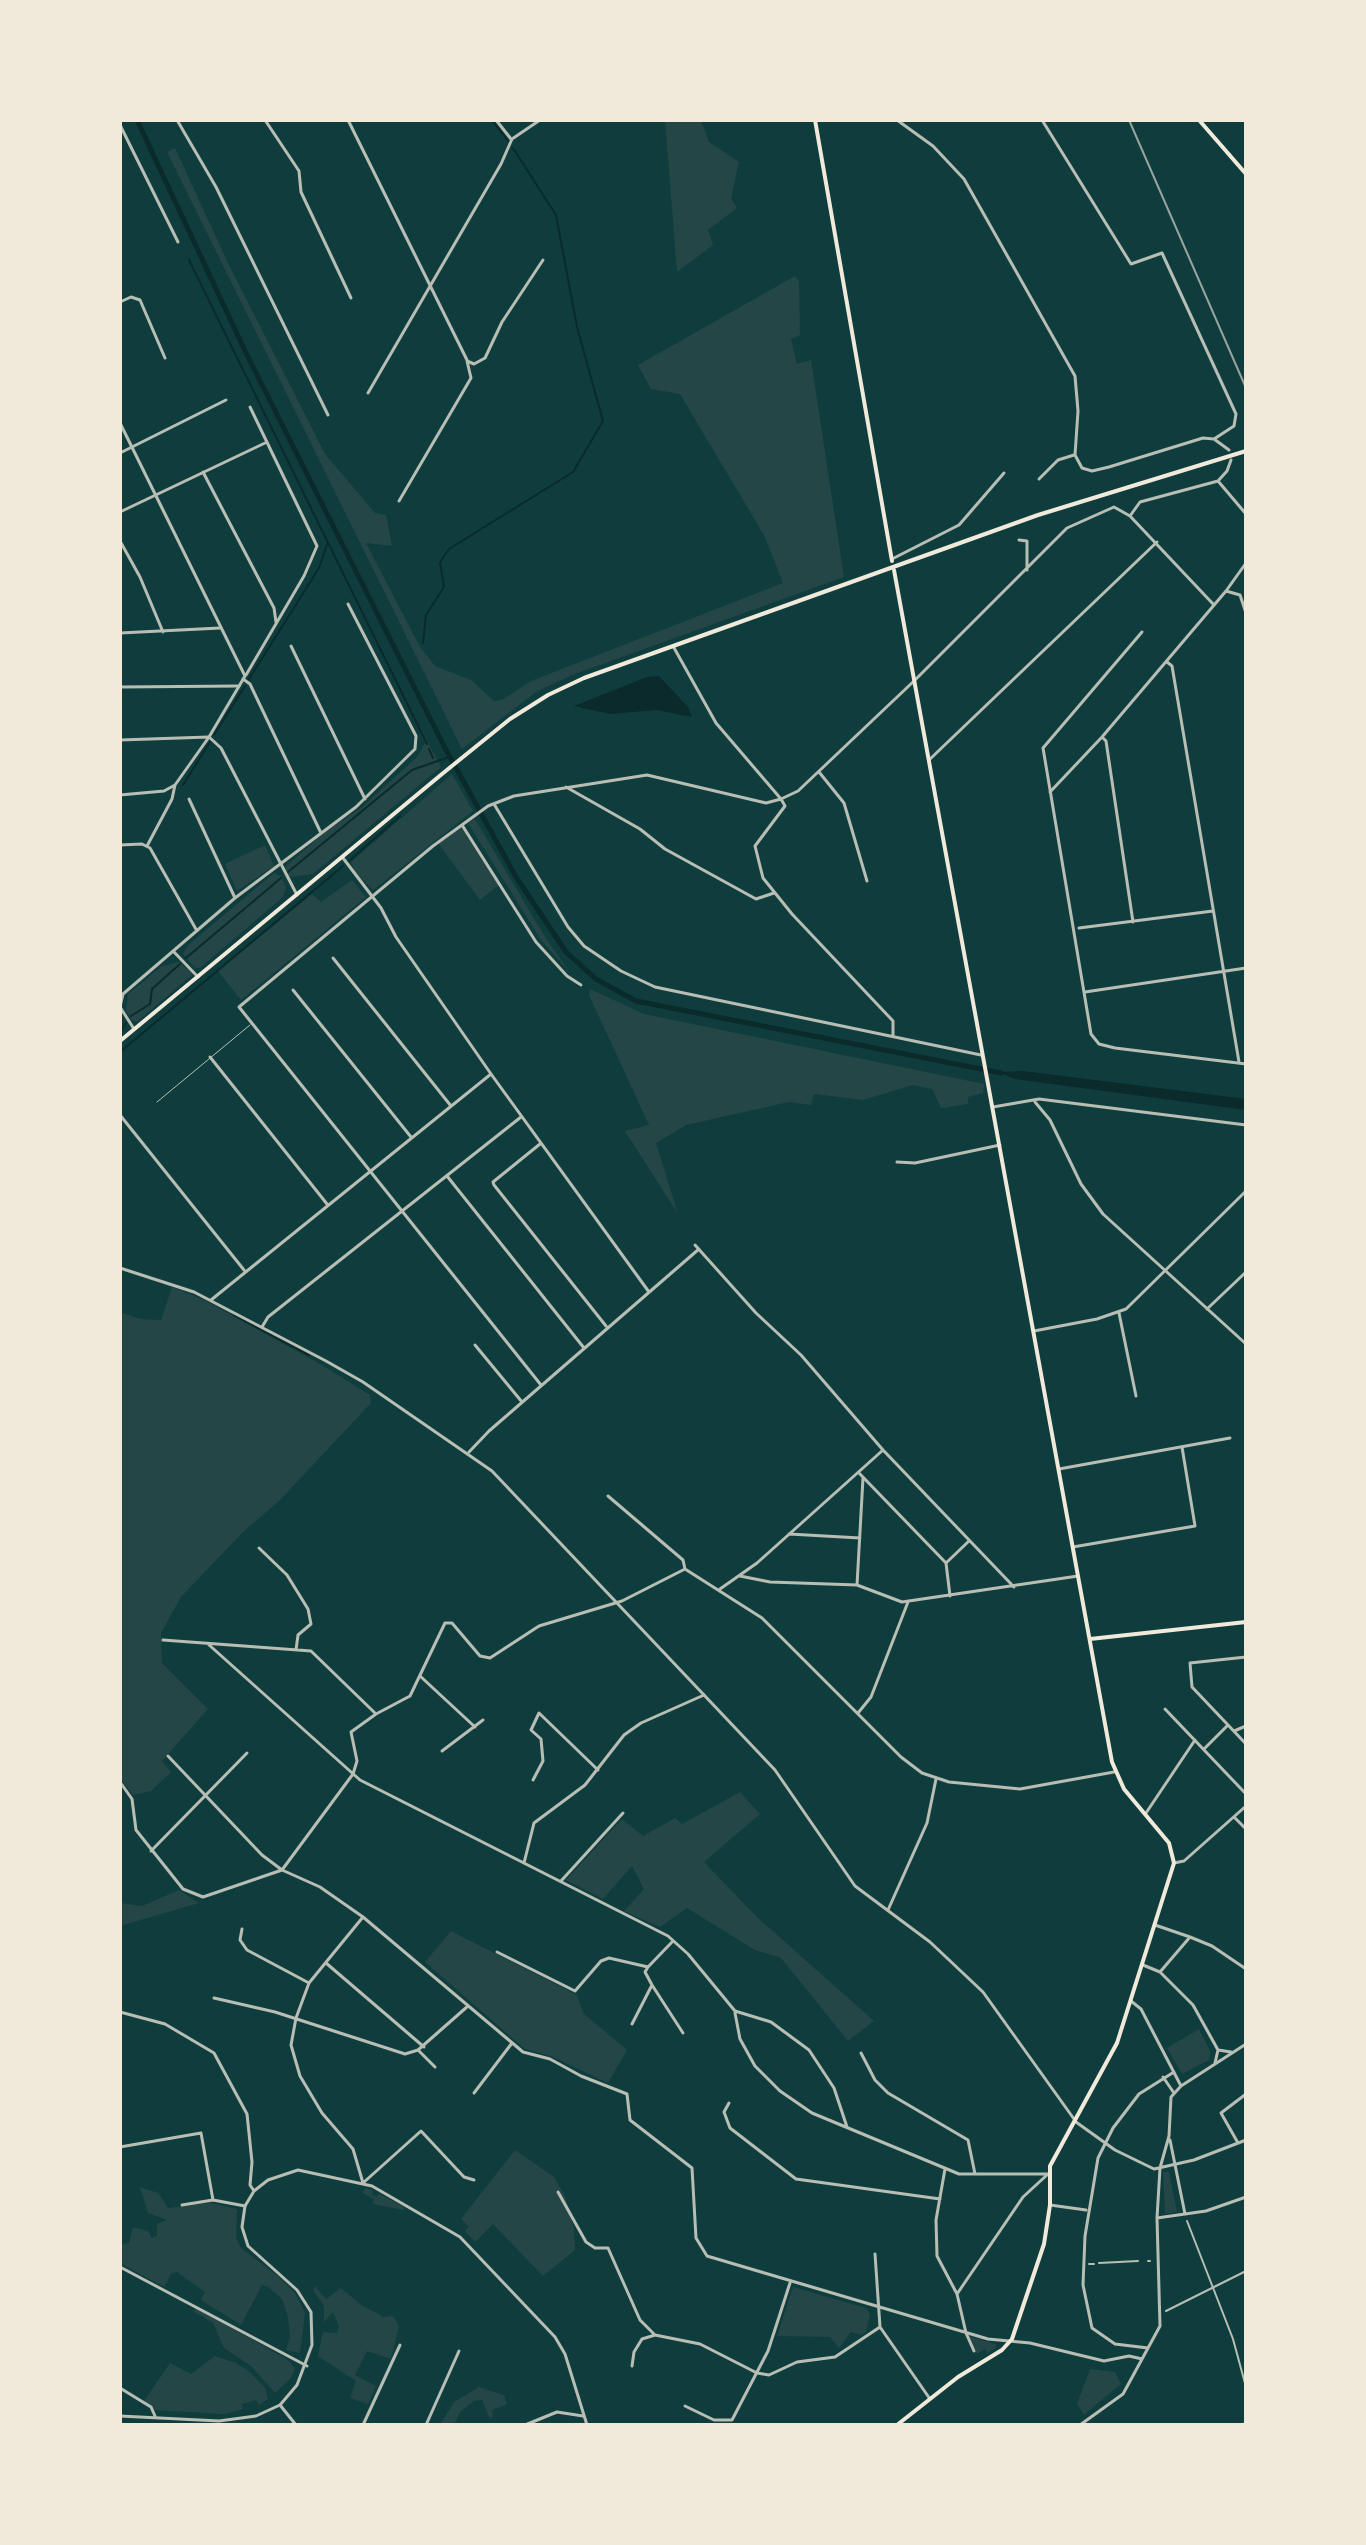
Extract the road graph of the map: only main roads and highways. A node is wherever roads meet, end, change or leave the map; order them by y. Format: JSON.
{"nodes":[{"id":1,"x":815,"y":120,"type":"edge"},
{"id":2,"x":1199,"y":120,"type":"edge"},
{"id":3,"x":1246,"y":174,"type":"edge"},
{"id":4,"x":1246,"y":451,"type":"edge"},
{"id":5,"x":892,"y":560,"type":"road end"},
{"id":6,"x":894,"y":570,"type":"dead end"},
{"id":7,"x":120,"y":1041,"type":"edge"},
{"id":8,"x":1246,"y":1622,"type":"edge"},
{"id":9,"x":1090,"y":1639,"type":"junction"},
{"id":10,"x":905,"y":2423,"type":"edge"},
{"id":11,"x":897,"y":2425,"type":"edge"}],
"edges":[{"from":1,"to":5,"type":"main road"},
{"from":2,"to":3,"type":"main road"},
{"from":4,"to":7,"type":"main road"},
{"from":6,"to":9,"type":"main road"},
{"from":8,"to":9,"type":"main road"},
{"from":9,"to":10,"type":"main road"},
{"from":10,"to":11,"type":"main road"}]}
